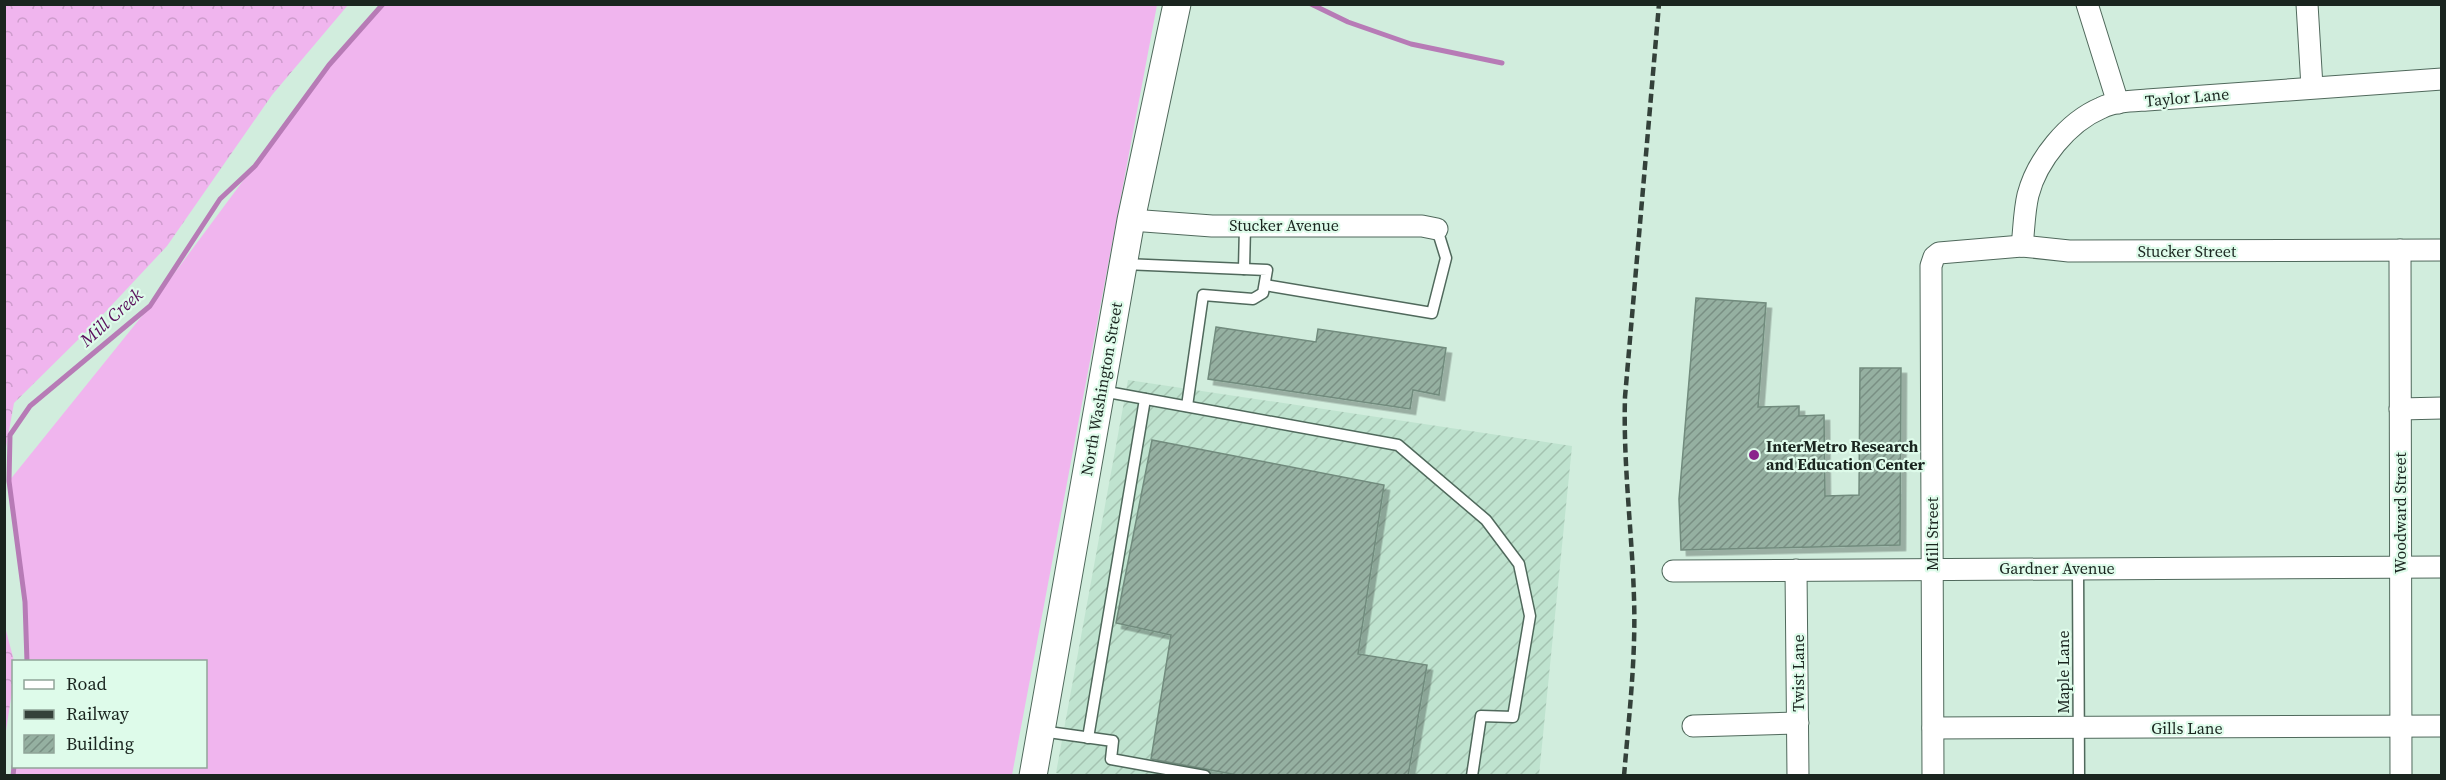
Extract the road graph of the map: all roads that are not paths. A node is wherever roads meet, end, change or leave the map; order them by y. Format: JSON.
{"nodes":[{"id":1,"x":1177,"y":4,"type":"edge"},
{"id":2,"x":2088,"y":4,"type":"edge"},
{"id":3,"x":2307,"y":4,"type":"edge"},
{"id":4,"x":2442,"y":78,"type":"edge"},
{"id":5,"x":2312,"y":87,"type":"junction"},
{"id":6,"x":2118,"y":103,"type":"junction"},
{"id":7,"x":1131,"y":220,"type":"junction"},
{"id":8,"x":1245,"y":226,"type":"junction"},
{"id":9,"x":1437,"y":229,"type":"joint"},
{"id":10,"x":2022,"y":246,"type":"junction"},
{"id":11,"x":2400,"y":250,"type":"junction"},
{"id":12,"x":2442,"y":250,"type":"edge"},
{"id":13,"x":1934,"y":256,"type":"joint"},
{"id":14,"x":1123,"y":264,"type":"junction"},
{"id":15,"x":1244,"y":269,"type":"junction"},
{"id":16,"x":1265,"y":285,"type":"junction"},
{"id":17,"x":1100,"y":391,"type":"junction"},
{"id":18,"x":1145,"y":399,"type":"junction"},
{"id":19,"x":1187,"y":406,"type":"junction"},
{"id":20,"x":2442,"y":408,"type":"edge"},
{"id":21,"x":2400,"y":409,"type":"junction"},
{"id":22,"x":2400,"y":567,"type":"junction"},
{"id":23,"x":2442,"y":567,"type":"edge"},
{"id":24,"x":2078,"y":568,"type":"junction"},
{"id":25,"x":1931,"y":569,"type":"junction"},
{"id":26,"x":1796,"y":570,"type":"junction"},
{"id":27,"x":1673,"y":571,"type":"dead end"},
{"id":28,"x":1798,"y":723,"type":"junction"},
{"id":29,"x":1693,"y":726,"type":"dead end"},
{"id":30,"x":2442,"y":726,"type":"edge"},
{"id":31,"x":2401,"y":727,"type":"junction"},
{"id":32,"x":1933,"y":728,"type":"junction"},
{"id":33,"x":2078,"y":728,"type":"junction"},
{"id":34,"x":1041,"y":731,"type":"junction"},
{"id":35,"x":1088,"y":738,"type":"junction"},
{"id":36,"x":1033,"y":776,"type":"edge"},
{"id":37,"x":1205,"y":776,"type":"edge"},
{"id":38,"x":1472,"y":776,"type":"edge"},
{"id":39,"x":1798,"y":776,"type":"edge"},
{"id":40,"x":1933,"y":776,"type":"edge"},
{"id":41,"x":2079,"y":776,"type":"edge"},
{"id":42,"x":2401,"y":776,"type":"edge"}],
"edges":[{"from":1,"to":7,"type":"street","name":"North Washington Street"},
{"from":2,"to":6,"type":"street"},
{"from":3,"to":5,"type":"street"},
{"from":4,"to":5,"type":"street","name":"Taylor Lane"},
{"from":5,"to":6,"type":"street","name":"Taylor Lane"},
{"from":6,"to":10,"type":"street","name":"Taylor Lane"},
{"from":7,"to":8,"type":"street","name":"Stucker Avenue"},
{"from":7,"to":14,"type":"street","name":"North Washington Street"},
{"from":8,"to":9,"type":"street","name":"Stucker Avenue"},
{"from":8,"to":15,"type":"lane"},
{"from":9,"to":16,"type":"lane"},
{"from":10,"to":11,"type":"street","name":"Stucker Street"},
{"from":10,"to":13,"type":"street","name":"Stucker Street"},
{"from":11,"to":12,"type":"street","name":"Stucker Street"},
{"from":11,"to":21,"type":"street","name":"Woodward Street"},
{"from":13,"to":25,"type":"street","name":"Mill Street"},
{"from":14,"to":15,"type":"lane"},
{"from":14,"to":17,"type":"street","name":"North Washington Street"},
{"from":15,"to":16,"type":"lane"},
{"from":16,"to":19,"type":"lane"},
{"from":17,"to":18,"type":"lane"},
{"from":17,"to":34,"type":"street","name":"North Washington Street"},
{"from":18,"to":19,"type":"lane"},
{"from":18,"to":35,"type":"lane"},
{"from":19,"to":38,"type":"lane"},
{"from":20,"to":21,"type":"street"},
{"from":21,"to":22,"type":"street","name":"Woodward Street"},
{"from":22,"to":23,"type":"street","name":"Gardner Avenue"},
{"from":22,"to":24,"type":"street","name":"Gardner Avenue"},
{"from":22,"to":31,"type":"street","name":"Woodward Street"},
{"from":24,"to":25,"type":"street","name":"Gardner Avenue"},
{"from":24,"to":33,"type":"lane","name":"Maple Lane"},
{"from":25,"to":26,"type":"street","name":"Gardner Avenue"},
{"from":25,"to":32,"type":"street","name":"Mill Street"},
{"from":26,"to":27,"type":"street","name":"Gardner Avenue"},
{"from":26,"to":28,"type":"street","name":"Twist Lane"},
{"from":28,"to":29,"type":"street"},
{"from":28,"to":39,"type":"street","name":"Twist Lane"},
{"from":30,"to":31,"type":"street","name":"Gills Lane"},
{"from":31,"to":33,"type":"street","name":"Gills Lane"},
{"from":31,"to":42,"type":"street","name":"Woodward Street"},
{"from":32,"to":33,"type":"street","name":"Gills Lane"},
{"from":32,"to":40,"type":"street","name":"Mill Street"},
{"from":33,"to":41,"type":"lane","name":"Maple Lane"},
{"from":34,"to":35,"type":"lane"},
{"from":34,"to":36,"type":"street","name":"North Washington Street"},
{"from":35,"to":37,"type":"lane"}]}
